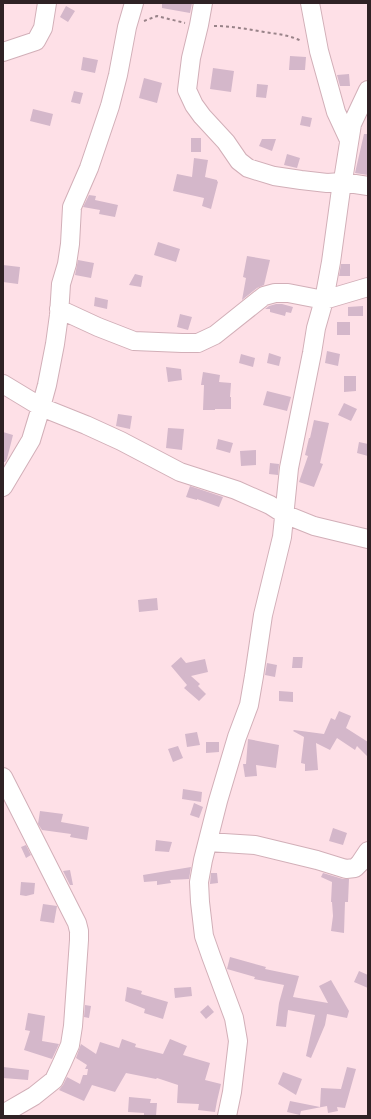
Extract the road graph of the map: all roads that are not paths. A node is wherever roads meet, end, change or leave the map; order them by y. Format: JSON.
{"nodes":[{"id":1,"x":47,"y":3,"type":"edge"},
{"id":2,"x":134,"y":3,"type":"edge"},
{"id":3,"x":203,"y":3,"type":"edge"},
{"id":4,"x":310,"y":3,"type":"edge"},
{"id":5,"x":3,"y":52,"type":"edge"},
{"id":6,"x":368,"y":90,"type":"edge"},
{"id":7,"x":349,"y":140,"type":"junction"},
{"id":8,"x":342,"y":182,"type":"junction"},
{"id":9,"x":368,"y":186,"type":"edge"},
{"id":10,"x":368,"y":287,"type":"edge"},
{"id":11,"x":324,"y":300,"type":"junction"},
{"id":12,"x":59,"y":309,"type":"junction"},
{"id":13,"x":3,"y":384,"type":"edge"},
{"id":14,"x":41,"y":407,"type":"junction"},
{"id":15,"x":3,"y":487,"type":"edge"},
{"id":16,"x":284,"y":514,"type":"junction"},
{"id":17,"x":368,"y":540,"type":"edge"},
{"id":18,"x":3,"y":777,"type":"edge"},
{"id":19,"x":208,"y":842,"type":"junction"},
{"id":20,"x":368,"y":851,"type":"edge"},
{"id":21,"x":3,"y":1114,"type":"edge"},
{"id":22,"x":227,"y":1116,"type":"edge"}],
"edges":[{"from":1,"to":5,"type":"street"},
{"from":2,"to":12,"type":"street"},
{"from":3,"to":8,"type":"street"},
{"from":4,"to":7,"type":"street"},
{"from":6,"to":7,"type":"street"},
{"from":7,"to":8,"type":"street"},
{"from":8,"to":9,"type":"street"},
{"from":8,"to":11,"type":"street"},
{"from":10,"to":11,"type":"street"},
{"from":11,"to":12,"type":"street"},
{"from":11,"to":16,"type":"street"},
{"from":12,"to":14,"type":"street"},
{"from":13,"to":14,"type":"street"},
{"from":14,"to":15,"type":"street"},
{"from":14,"to":16,"type":"street"},
{"from":16,"to":17,"type":"street"},
{"from":16,"to":19,"type":"street"},
{"from":18,"to":21,"type":"street"},
{"from":19,"to":20,"type":"street"},
{"from":19,"to":22,"type":"street"}]}
